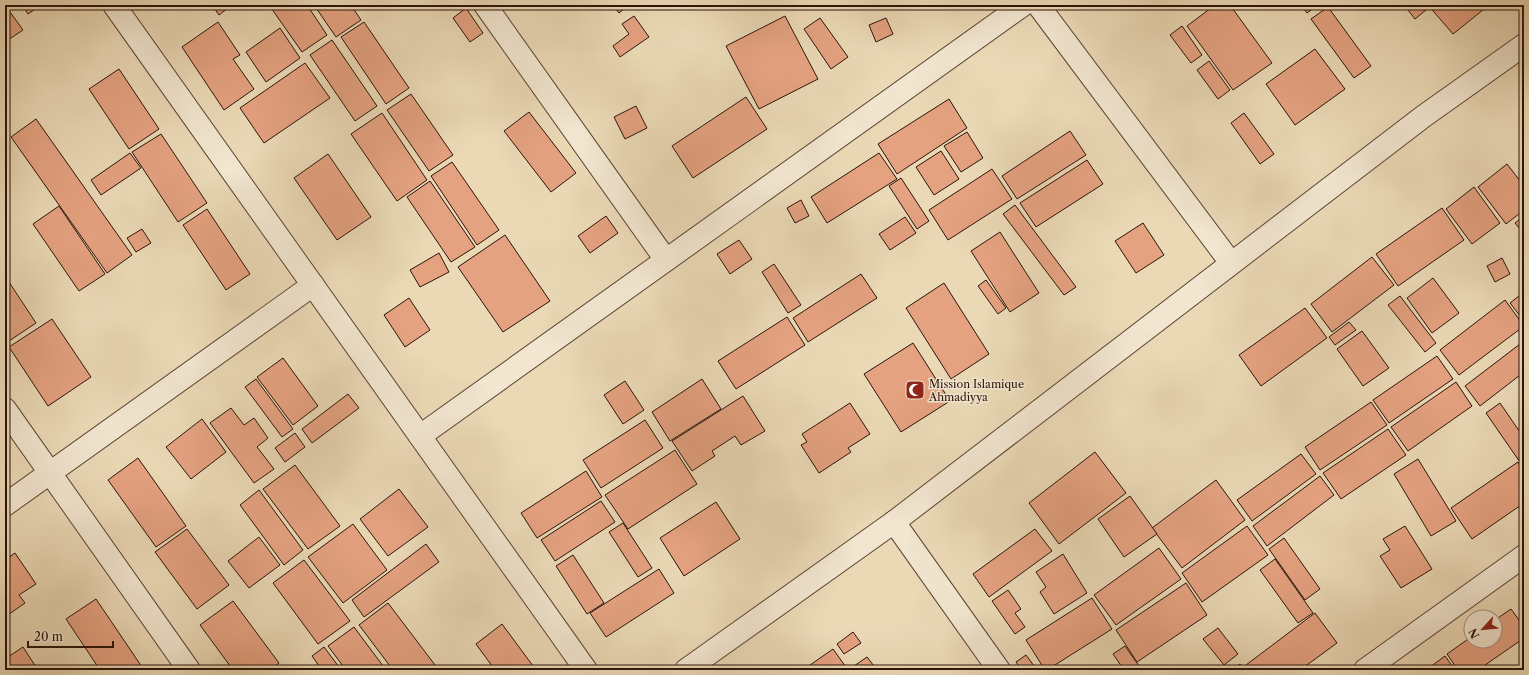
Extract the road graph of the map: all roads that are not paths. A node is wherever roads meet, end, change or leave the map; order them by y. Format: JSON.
{"nodes":[{"id":1,"x":114,"y":5,"type":"edge"},
{"id":2,"x":485,"y":5,"type":"edge"},
{"id":3,"x":1023,"y":5,"type":"edge"},
{"id":4,"x":1038,"y":5,"type":"edge"},
{"id":5,"x":1524,"y":45,"type":"edge"},
{"id":6,"x":666,"y":260,"type":"junction"},
{"id":7,"x":1231,"y":263,"type":"junction"},
{"id":8,"x":313,"y":285,"type":"junction"},
{"id":9,"x":5,"y":409,"type":"edge"},
{"id":10,"x":420,"y":436,"type":"junction"},
{"id":11,"x":49,"y":473,"type":"junction"},
{"id":12,"x":5,"y":505,"type":"edge"},
{"id":13,"x":894,"y":522,"type":"junction"},
{"id":14,"x":1524,"y":556,"type":"edge"},
{"id":15,"x":189,"y":670,"type":"edge"},
{"id":16,"x":586,"y":670,"type":"edge"},
{"id":17,"x":686,"y":670,"type":"edge"},
{"id":18,"x":999,"y":670,"type":"edge"},
{"id":19,"x":1365,"y":670,"type":"edge"}],
"edges":[{"from":1,"to":8,"type":"street"},
{"from":2,"to":6,"type":"street"},
{"from":3,"to":6,"type":"street"},
{"from":4,"to":7,"type":"street"},
{"from":5,"to":7,"type":"street"},
{"from":6,"to":10,"type":"street"},
{"from":7,"to":13,"type":"street"},
{"from":8,"to":10,"type":"street"},
{"from":8,"to":11,"type":"street"},
{"from":9,"to":11,"type":"street"},
{"from":10,"to":16,"type":"street"},
{"from":11,"to":12,"type":"street"},
{"from":11,"to":15,"type":"street"},
{"from":13,"to":17,"type":"street"},
{"from":13,"to":18,"type":"street"},
{"from":14,"to":19,"type":"street"}]}
